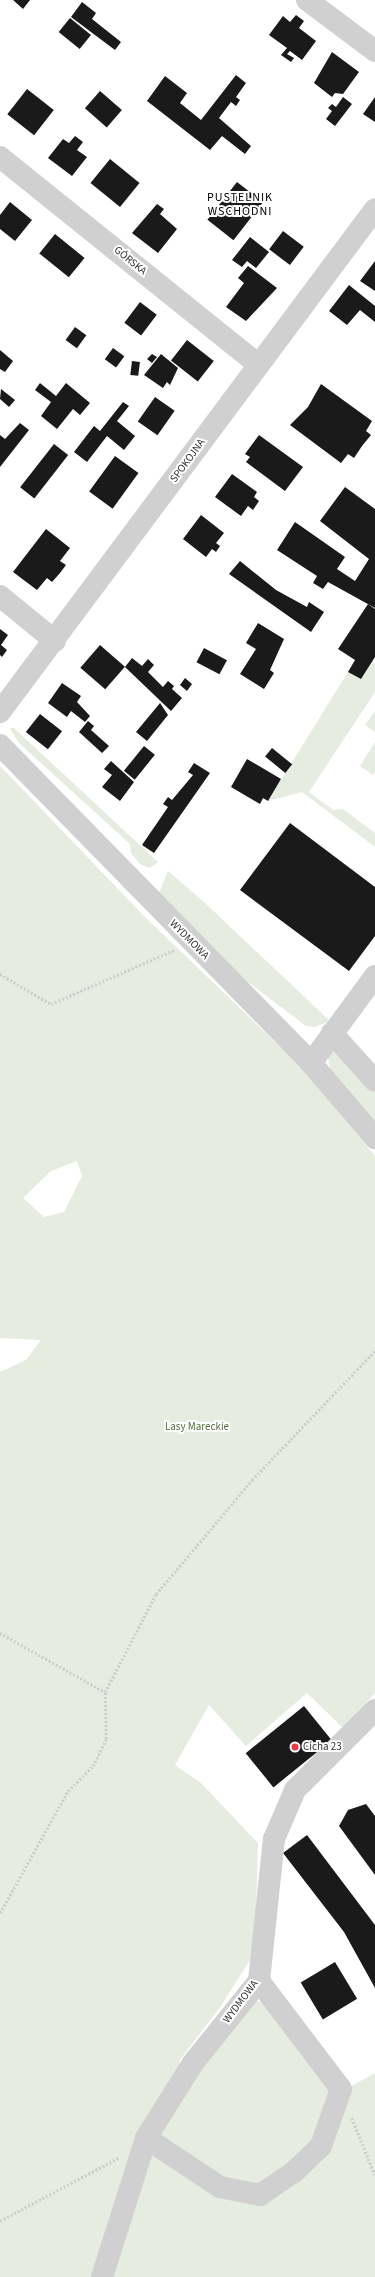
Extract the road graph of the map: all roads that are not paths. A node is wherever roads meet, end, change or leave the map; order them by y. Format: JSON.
{"nodes":[{"id":1,"x":306,"y":0,"type":"edge"},
{"id":2,"x":375,"y":51,"type":"edge"},
{"id":3,"x":0,"y":157,"type":"edge"},
{"id":4,"x":375,"y":209,"type":"edge"},
{"id":5,"x":259,"y":365,"type":"junction"},
{"id":6,"x":0,"y":596,"type":"edge"},
{"id":7,"x":55,"y":641,"type":"junction"},
{"id":8,"x":0,"y":712,"type":"edge"},
{"id":9,"x":0,"y":745,"type":"edge"},
{"id":10,"x":375,"y":976,"type":"edge"},
{"id":11,"x":332,"y":1033,"type":"junction"},
{"id":12,"x":311,"y":1063,"type":"junction"},
{"id":13,"x":375,"y":1080,"type":"edge"},
{"id":14,"x":375,"y":1138,"type":"edge"},
{"id":15,"x":375,"y":1710,"type":"edge"},
{"id":16,"x":259,"y":1981,"type":"junction"},
{"id":17,"x":146,"y":2138,"type":"junction"},
{"id":18,"x":102,"y":2277,"type":"edge"}],
"edges":[{"from":1,"to":2,"type":"street"},
{"from":3,"to":5,"type":"street","name":"GÓRSKA"},
{"from":4,"to":5,"type":"street","name":"SPOKOJNA"},
{"from":5,"to":7,"type":"street","name":"SPOKOJNA"},
{"from":6,"to":7,"type":"street"},
{"from":7,"to":8,"type":"street","name":"SPOKOJNA"},
{"from":9,"to":12,"type":"street","name":"WYDMOWA"},
{"from":10,"to":11,"type":"street"},
{"from":11,"to":12,"type":"street"},
{"from":11,"to":13,"type":"street"},
{"from":12,"to":14,"type":"street","name":"WYDMOWA"},
{"from":15,"to":16,"type":"street","name":"WYDMOWA"},
{"from":16,"to":17,"type":"street","name":"WYDMOWA"},
{"from":16,"to":17,"type":"street"},
{"from":17,"to":18,"type":"street","name":"WYDMOWA"}]}
